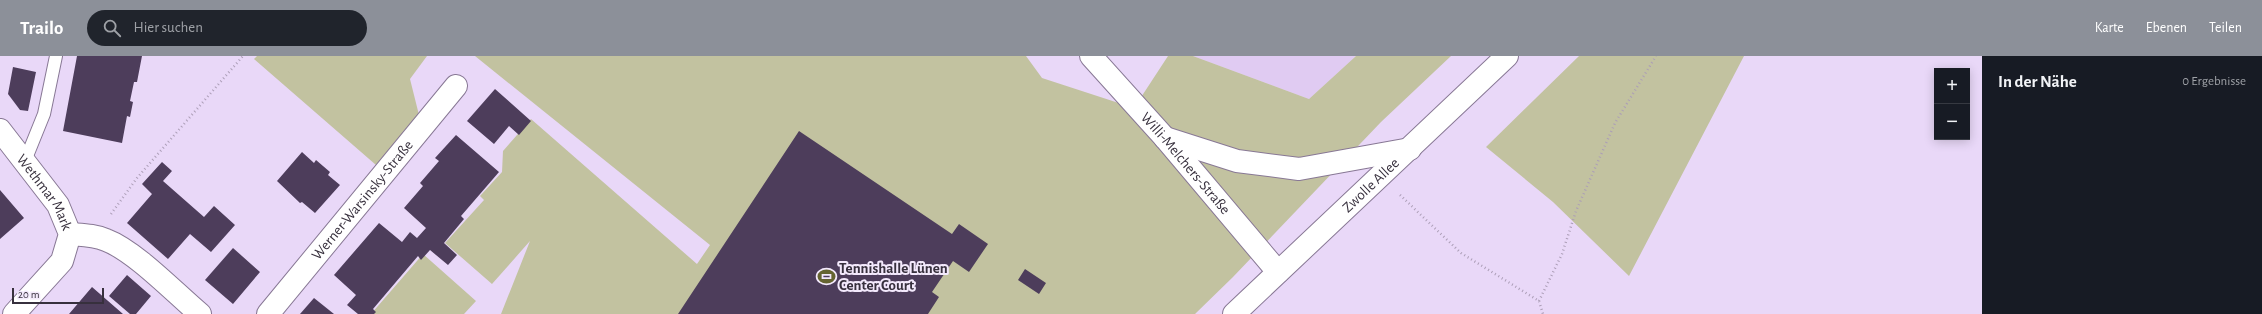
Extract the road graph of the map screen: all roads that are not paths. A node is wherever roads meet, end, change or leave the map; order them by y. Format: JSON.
{"nodes":[{"id":1,"x":56,"y":56,"type":"edge"},
{"id":2,"x":1091,"y":56,"type":"edge"},
{"id":3,"x":1507,"y":56,"type":"edge"},
{"id":4,"x":456,"y":86,"type":"dead end"},
{"id":5,"x":0,"y":130,"type":"edge"},
{"id":6,"x":1165,"y":138,"type":"junction"},
{"id":7,"x":1410,"y":149,"type":"junction"},
{"id":8,"x":25,"y":161,"type":"junction"},
{"id":9,"x":70,"y":234,"type":"junction"},
{"id":10,"x":1278,"y":272,"type":"junction"},
{"id":11,"x":14,"y":314,"type":"edge"},
{"id":12,"x":200,"y":314,"type":"edge"},
{"id":13,"x":268,"y":314,"type":"edge"},
{"id":14,"x":1234,"y":314,"type":"edge"}],
"edges":[{"from":1,"to":8,"type":"lane"},
{"from":2,"to":6,"type":"street","name":"Willi-Melchers-Straße"},
{"from":3,"to":7,"type":"street","name":"Zwolle Allee"},
{"from":4,"to":13,"type":"street","name":"Werner-Warsinsky-Straße"},
{"from":5,"to":8,"type":"street","name":"Wethmar Mark"},
{"from":6,"to":7,"type":"street"},
{"from":6,"to":10,"type":"street","name":"Willi-Melchers-Straße"},
{"from":7,"to":10,"type":"street","name":"Zwolle Allee"},
{"from":8,"to":9,"type":"street","name":"Wethmar Mark"},
{"from":9,"to":11,"type":"street","name":"Wethmar Mark"},
{"from":9,"to":12,"type":"street"},
{"from":10,"to":14,"type":"street","name":"Zwolle Allee"}]}
